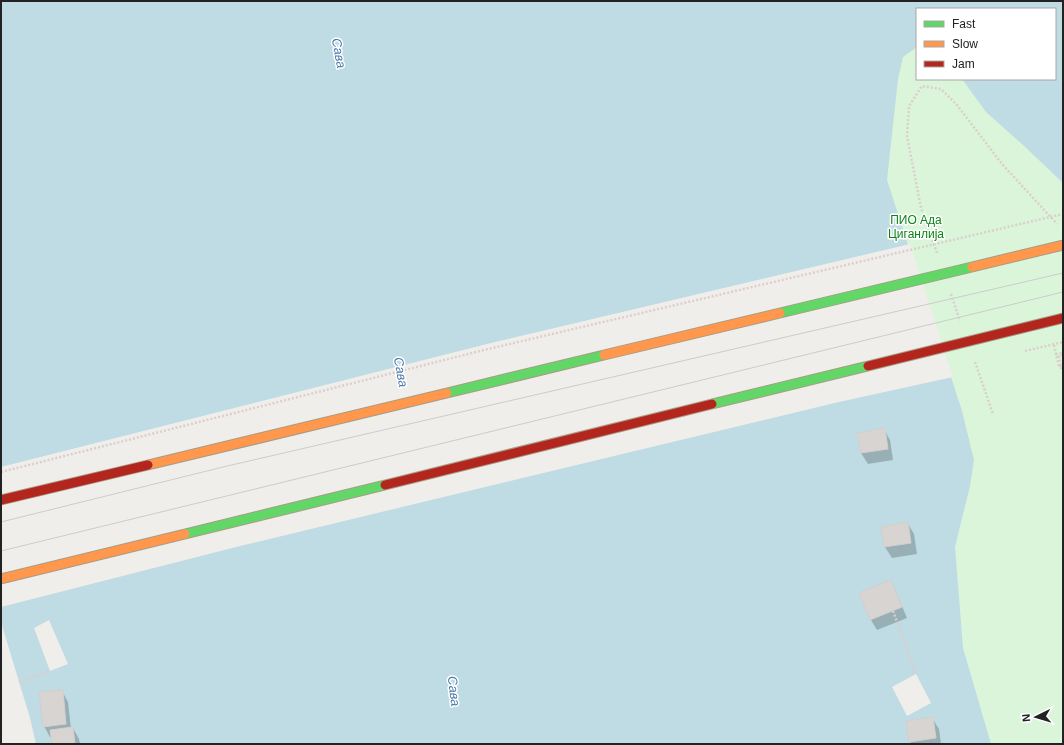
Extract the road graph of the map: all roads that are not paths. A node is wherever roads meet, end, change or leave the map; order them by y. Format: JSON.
{"nodes":[{"id":1,"x":1063,"y":246,"type":"edge"},
{"id":2,"x":1063,"y":318,"type":"edge"},
{"id":3,"x":1,"y":500,"type":"edge"},
{"id":4,"x":1,"y":579,"type":"edge"}],
"edges":[{"from":1,"to":3,"type":"main road","bridge":true},
{"from":2,"to":4,"type":"main road","bridge":true}]}
